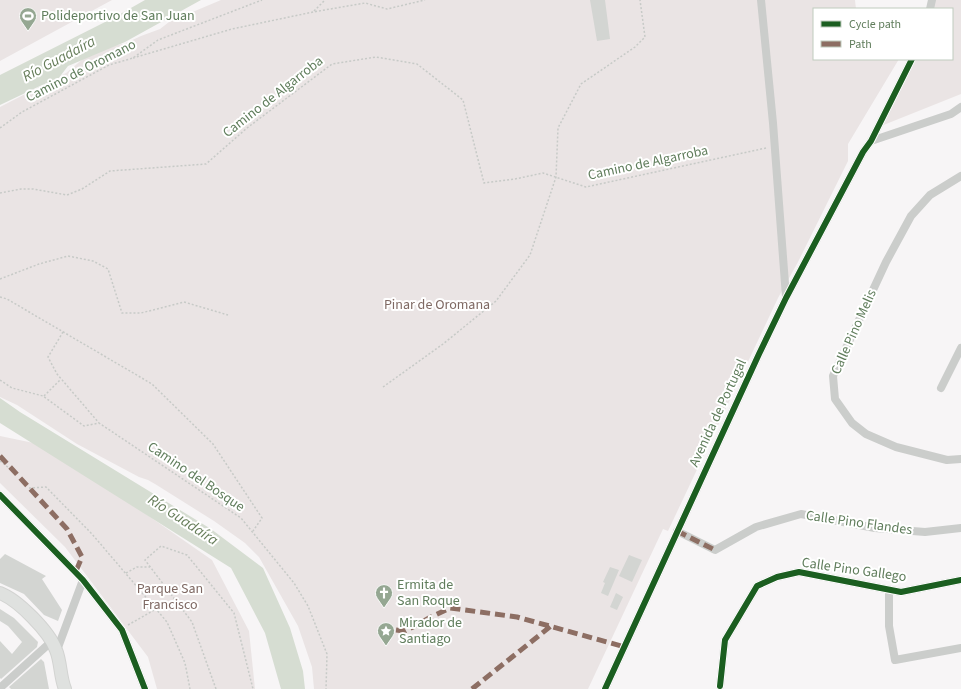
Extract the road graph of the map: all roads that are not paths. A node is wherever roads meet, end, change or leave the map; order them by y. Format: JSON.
{"nodes":[{"id":1,"x":761,"y":0,"type":"edge"},
{"id":2,"x":912,"y":60,"type":"edge"},
{"id":3,"x":961,"y":107,"type":"edge"},
{"id":4,"x":871,"y":141,"type":"junction"},
{"id":5,"x":961,"y":176,"type":"edge"},
{"id":6,"x":786,"y":298,"type":"junction"},
{"id":7,"x":961,"y":348,"type":"edge"},
{"id":8,"x":941,"y":388,"type":"dead end"},
{"id":9,"x":961,"y":459,"type":"edge"},
{"id":10,"x":0,"y":495,"type":"edge"},
{"id":11,"x":961,"y":528,"type":"edge"},
{"id":12,"x":677,"y":531,"type":"junction"},
{"id":13,"x":83,"y":580,"type":"junction"},
{"id":14,"x":961,"y":580,"type":"edge"},
{"id":15,"x":889,"y":590,"type":"junction"},
{"id":16,"x":0,"y":593,"type":"edge"},
{"id":17,"x":54,"y":646,"type":"junction"},
{"id":18,"x":961,"y":648,"type":"edge"},
{"id":19,"x":0,"y":688,"type":"edge"},
{"id":20,"x":64,"y":688,"type":"edge"},
{"id":21,"x":720,"y":688,"type":"edge"},
{"id":22,"x":145,"y":689,"type":"edge"},
{"id":23,"x":605,"y":689,"type":"edge"}],
"edges":[{"from":1,"to":6,"type":"street"},
{"from":2,"to":4,"type":"street","name":"Avenida de Portugal"},
{"from":3,"to":4,"type":"street"},
{"from":4,"to":6,"type":"street","name":"Avenida de Portugal"},
{"from":5,"to":9,"type":"street","name":"Calle Pino Melis"},
{"from":6,"to":12,"type":"street","name":"Avenida de Portugal"},
{"from":7,"to":8,"type":"street"},
{"from":10,"to":13,"type":"street"},
{"from":11,"to":12,"type":"street","name":"Calle Pino Flandes"},
{"from":12,"to":23,"type":"street","name":"Avenida de Portugal"},
{"from":13,"to":17,"type":"street"},
{"from":13,"to":22,"type":"street"},
{"from":14,"to":15,"type":"street","name":"Calle Pino Gallego"},
{"from":15,"to":18,"type":"street"},
{"from":15,"to":21,"type":"street","name":"Calle Pino Gallego"},
{"from":16,"to":17,"type":"main road"},
{"from":17,"to":19,"type":"street"},
{"from":17,"to":20,"type":"main road"}]}
